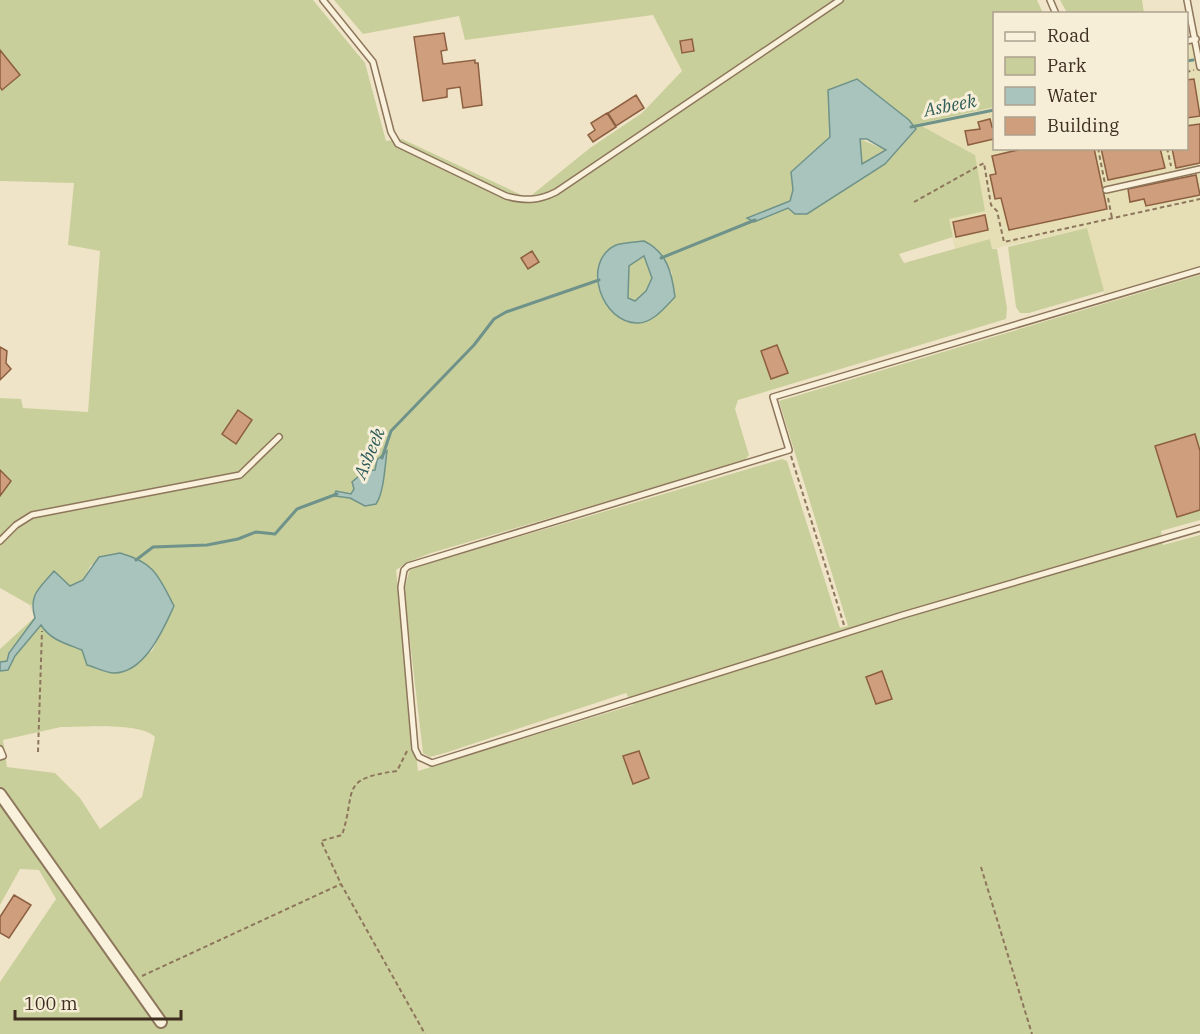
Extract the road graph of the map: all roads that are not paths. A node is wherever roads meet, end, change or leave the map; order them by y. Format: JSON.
{"nodes":[{"id":1,"x":323,"y":0,"type":"edge"},
{"id":2,"x":840,"y":0,"type":"edge"},
{"id":3,"x":1187,"y":0,"type":"edge"},
{"id":4,"x":1188,"y":41,"type":"edge"},
{"id":5,"x":1196,"y":41,"type":"junction"},
{"id":6,"x":1200,"y":67,"type":"edge"},
{"id":7,"x":1200,"y":169,"type":"edge"},
{"id":8,"x":1106,"y":189,"type":"dead end"},
{"id":9,"x":1200,"y":270,"type":"edge"},
{"id":10,"x":279,"y":437,"type":"dead end"},
{"id":11,"x":1200,"y":528,"type":"edge"},
{"id":12,"x":0,"y":542,"type":"edge"},
{"id":13,"x":0,"y":749,"type":"edge"},
{"id":14,"x":0,"y":757,"type":"edge"},
{"id":15,"x":0,"y":794,"type":"edge"},
{"id":16,"x":161,"y":1022,"type":"dead end"}],
"edges":[{"from":1,"to":2,"type":"lane"},
{"from":3,"to":5,"type":"lane"},
{"from":4,"to":5,"type":"lane"},
{"from":5,"to":6,"type":"lane"},
{"from":7,"to":8,"type":"lane"},
{"from":9,"to":11,"type":"lane"},
{"from":10,"to":12,"type":"lane"},
{"from":13,"to":14,"type":"lane"},
{"from":15,"to":16,"type":"street"}]}
